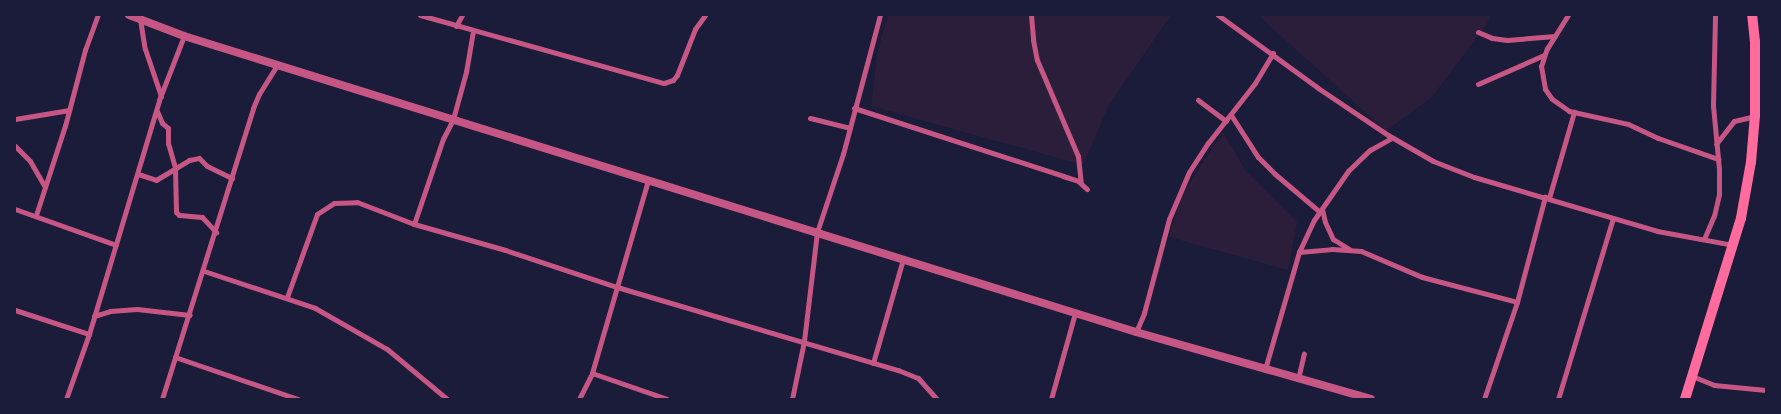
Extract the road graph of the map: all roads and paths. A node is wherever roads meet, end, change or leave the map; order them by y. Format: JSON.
{"nodes":[{"id":1,"x":98,"y":15,"type":"edge"},
{"id":2,"x":128,"y":15,"type":"edge"},
{"id":3,"x":420,"y":15,"type":"edge"},
{"id":4,"x":462,"y":15,"type":"edge"},
{"id":5,"x":705,"y":15,"type":"edge"},
{"id":6,"x":879,"y":15,"type":"edge"},
{"id":7,"x":1031,"y":15,"type":"edge"},
{"id":8,"x":1218,"y":15,"type":"edge"},
{"id":9,"x":1568,"y":15,"type":"edge"},
{"id":10,"x":1715,"y":15,"type":"edge"},
{"id":11,"x":1752,"y":15,"type":"edge"},
{"id":12,"x":140,"y":19,"type":"junction"},
{"id":13,"x":456,"y":26,"type":"junction"},
{"id":14,"x":473,"y":31,"type":"junction"},
{"id":15,"x":1478,"y":32,"type":"dead end"},
{"id":16,"x":184,"y":36,"type":"junction"},
{"id":17,"x":1554,"y":36,"type":"junction"},
{"id":18,"x":1273,"y":53,"type":"junction"},
{"id":19,"x":1544,"y":54,"type":"junction"},
{"id":20,"x":277,"y":65,"type":"junction"},
{"id":21,"x":1478,"y":84,"type":"dead end"},
{"id":22,"x":161,"y":96,"type":"junction"},
{"id":23,"x":1198,"y":100,"type":"dead end"},
{"id":24,"x":854,"y":108,"type":"junction"},
{"id":25,"x":69,"y":110,"type":"junction"},
{"id":26,"x":156,"y":111,"type":"junction"},
{"id":27,"x":1574,"y":112,"type":"junction"},
{"id":28,"x":1231,"y":115,"type":"junction"},
{"id":29,"x":1755,"y":116,"type":"junction"},
{"id":30,"x":810,"y":118,"type":"dead end"},
{"id":31,"x":15,"y":119,"type":"edge"},
{"id":32,"x":453,"y":119,"type":"junction"},
{"id":33,"x":1226,"y":121,"type":"junction"},
{"id":34,"x":850,"y":128,"type":"junction"},
{"id":35,"x":1392,"y":138,"type":"junction"},
{"id":36,"x":1716,"y":144,"type":"junction"},
{"id":37,"x":15,"y":146,"type":"edge"},
{"id":38,"x":1718,"y":159,"type":"junction"},
{"id":39,"x":175,"y":168,"type":"junction"},
{"id":40,"x":138,"y":174,"type":"junction"},
{"id":41,"x":232,"y":178,"type":"junction"},
{"id":42,"x":648,"y":180,"type":"junction"},
{"id":43,"x":1081,"y":183,"type":"junction"},
{"id":44,"x":45,"y":187,"type":"junction"},
{"id":45,"x":1087,"y":188,"type":"dead end"},
{"id":46,"x":1547,"y":197,"type":"junction"},
{"id":47,"x":15,"y":209,"type":"edge"},
{"id":48,"x":1321,"y":210,"type":"junction"},
{"id":49,"x":36,"y":215,"type":"junction"},
{"id":50,"x":1612,"y":218,"type":"junction"},
{"id":51,"x":414,"y":224,"type":"junction"},
{"id":52,"x":216,"y":232,"type":"junction"},
{"id":53,"x":816,"y":232,"type":"junction"},
{"id":54,"x":1704,"y":239,"type":"junction"},
{"id":55,"x":116,"y":245,"type":"junction"},
{"id":56,"x":1734,"y":245,"type":"junction"},
{"id":57,"x":1352,"y":250,"type":"junction"},
{"id":58,"x":1299,"y":252,"type":"junction"},
{"id":59,"x":903,"y":259,"type":"junction"},
{"id":60,"x":204,"y":271,"type":"junction"},
{"id":61,"x":617,"y":287,"type":"junction"},
{"id":62,"x":287,"y":297,"type":"junction"},
{"id":63,"x":1517,"y":302,"type":"junction"},
{"id":64,"x":15,"y":310,"type":"edge"},
{"id":65,"x":1075,"y":313,"type":"junction"},
{"id":66,"x":190,"y":315,"type":"junction"},
{"id":67,"x":94,"y":316,"type":"junction"},
{"id":68,"x":1136,"y":332,"type":"junction"},
{"id":69,"x":89,"y":334,"type":"junction"},
{"id":70,"x":804,"y":341,"type":"junction"},
{"id":71,"x":1304,"y":354,"type":"dead end"},
{"id":72,"x":176,"y":357,"type":"junction"},
{"id":73,"x":874,"y":363,"type":"junction"},
{"id":74,"x":1265,"y":369,"type":"junction"},
{"id":75,"x":592,"y":373,"type":"junction"},
{"id":76,"x":1692,"y":376,"type":"junction"},
{"id":77,"x":1298,"y":379,"type":"junction"},
{"id":78,"x":1766,"y":390,"type":"edge"},
{"id":79,"x":1349,"y":396,"type":"edge"},
{"id":80,"x":66,"y":399,"type":"edge"},
{"id":81,"x":162,"y":399,"type":"edge"},
{"id":82,"x":298,"y":399,"type":"edge"},
{"id":83,"x":446,"y":399,"type":"edge"},
{"id":84,"x":580,"y":399,"type":"edge"},
{"id":85,"x":667,"y":399,"type":"edge"},
{"id":86,"x":792,"y":399,"type":"edge"},
{"id":87,"x":937,"y":399,"type":"edge"},
{"id":88,"x":1051,"y":399,"type":"edge"},
{"id":89,"x":1371,"y":399,"type":"edge"},
{"id":90,"x":1484,"y":399,"type":"edge"},
{"id":91,"x":1558,"y":399,"type":"edge"},
{"id":92,"x":1685,"y":399,"type":"edge"}],
"edges":[{"from":1,"to":25,"type":"street"},
{"from":2,"to":12,"type":"street"},
{"from":3,"to":13,"type":"street"},
{"from":4,"to":13,"type":"street"},
{"from":5,"to":14,"type":"street"},
{"from":6,"to":24,"type":"street"},
{"from":7,"to":43,"type":"street"},
{"from":8,"to":18,"type":"street"},
{"from":9,"to":17,"type":"street"},
{"from":10,"to":36,"type":"street"},
{"from":11,"to":29,"type":"highway"},
{"from":12,"to":16,"type":"street"},
{"from":12,"to":22,"type":"street"},
{"from":13,"to":14,"type":"street"},
{"from":14,"to":32,"type":"street"},
{"from":15,"to":17,"type":"street"},
{"from":16,"to":20,"type":"street"},
{"from":16,"to":22,"type":"street"},
{"from":17,"to":19,"type":"street"},
{"from":18,"to":28,"type":"street"},
{"from":18,"to":35,"type":"street"},
{"from":19,"to":21,"type":"street"},
{"from":19,"to":27,"type":"street"},
{"from":20,"to":32,"type":"street"},
{"from":20,"to":41,"type":"street"},
{"from":22,"to":26,"type":"street"},
{"from":23,"to":33,"type":"street"},
{"from":24,"to":34,"type":"street"},
{"from":24,"to":43,"type":"street"},
{"from":25,"to":31,"type":"street"},
{"from":25,"to":44,"type":"street"},
{"from":26,"to":39,"type":"street"},
{"from":26,"to":40,"type":"street"},
{"from":27,"to":38,"type":"street"},
{"from":27,"to":46,"type":"street"},
{"from":28,"to":33,"type":"street"},
{"from":28,"to":48,"type":"street"},
{"from":29,"to":36,"type":"street"},
{"from":29,"to":56,"type":"highway"},
{"from":30,"to":34,"type":"street"},
{"from":32,"to":42,"type":"street"},
{"from":32,"to":51,"type":"street"},
{"from":33,"to":68,"type":"street"},
{"from":34,"to":53,"type":"street"},
{"from":35,"to":46,"type":"street"},
{"from":35,"to":48,"type":"street"},
{"from":36,"to":38,"type":"street"},
{"from":37,"to":44,"type":"street"},
{"from":38,"to":54,"type":"street"},
{"from":39,"to":40,"type":"street"},
{"from":39,"to":41,"type":"street"},
{"from":39,"to":52,"type":"street"},
{"from":40,"to":55,"type":"street"},
{"from":41,"to":52,"type":"street"},
{"from":42,"to":53,"type":"street"},
{"from":42,"to":61,"type":"street"},
{"from":43,"to":45,"type":"street"},
{"from":44,"to":49,"type":"street"},
{"from":46,"to":50,"type":"street"},
{"from":46,"to":63,"type":"street"},
{"from":47,"to":49,"type":"street"},
{"from":48,"to":57,"type":"street"},
{"from":48,"to":58,"type":"street"},
{"from":49,"to":55,"type":"street"},
{"from":50,"to":54,"type":"street"},
{"from":50,"to":91,"type":"street"},
{"from":51,"to":61,"type":"street"},
{"from":51,"to":62,"type":"street"},
{"from":52,"to":60,"type":"street"},
{"from":53,"to":59,"type":"street"},
{"from":53,"to":70,"type":"street"},
{"from":54,"to":56,"type":"street"},
{"from":55,"to":67,"type":"street"},
{"from":56,"to":76,"type":"highway"},
{"from":57,"to":58,"type":"street"},
{"from":57,"to":63,"type":"street"},
{"from":58,"to":74,"type":"street"},
{"from":59,"to":65,"type":"street"},
{"from":59,"to":73,"type":"street"},
{"from":60,"to":62,"type":"street"},
{"from":60,"to":66,"type":"street"},
{"from":61,"to":70,"type":"street"},
{"from":61,"to":75,"type":"street"},
{"from":62,"to":83,"type":"street"},
{"from":63,"to":90,"type":"street"},
{"from":64,"to":69,"type":"street"},
{"from":65,"to":68,"type":"street"},
{"from":65,"to":88,"type":"street"},
{"from":66,"to":67,"type":"street"},
{"from":66,"to":72,"type":"street"},
{"from":67,"to":69,"type":"street"},
{"from":68,"to":74,"type":"street"},
{"from":69,"to":80,"type":"street"},
{"from":70,"to":73,"type":"street"},
{"from":70,"to":86,"type":"street"},
{"from":71,"to":77,"type":"street"},
{"from":72,"to":81,"type":"street"},
{"from":72,"to":82,"type":"street"},
{"from":73,"to":87,"type":"street"},
{"from":74,"to":77,"type":"street"},
{"from":75,"to":84,"type":"street"},
{"from":75,"to":85,"type":"street"},
{"from":76,"to":78,"type":"street"},
{"from":76,"to":92,"type":"highway"},
{"from":77,"to":79,"type":"street"},
{"from":79,"to":89,"type":"street"}]}
